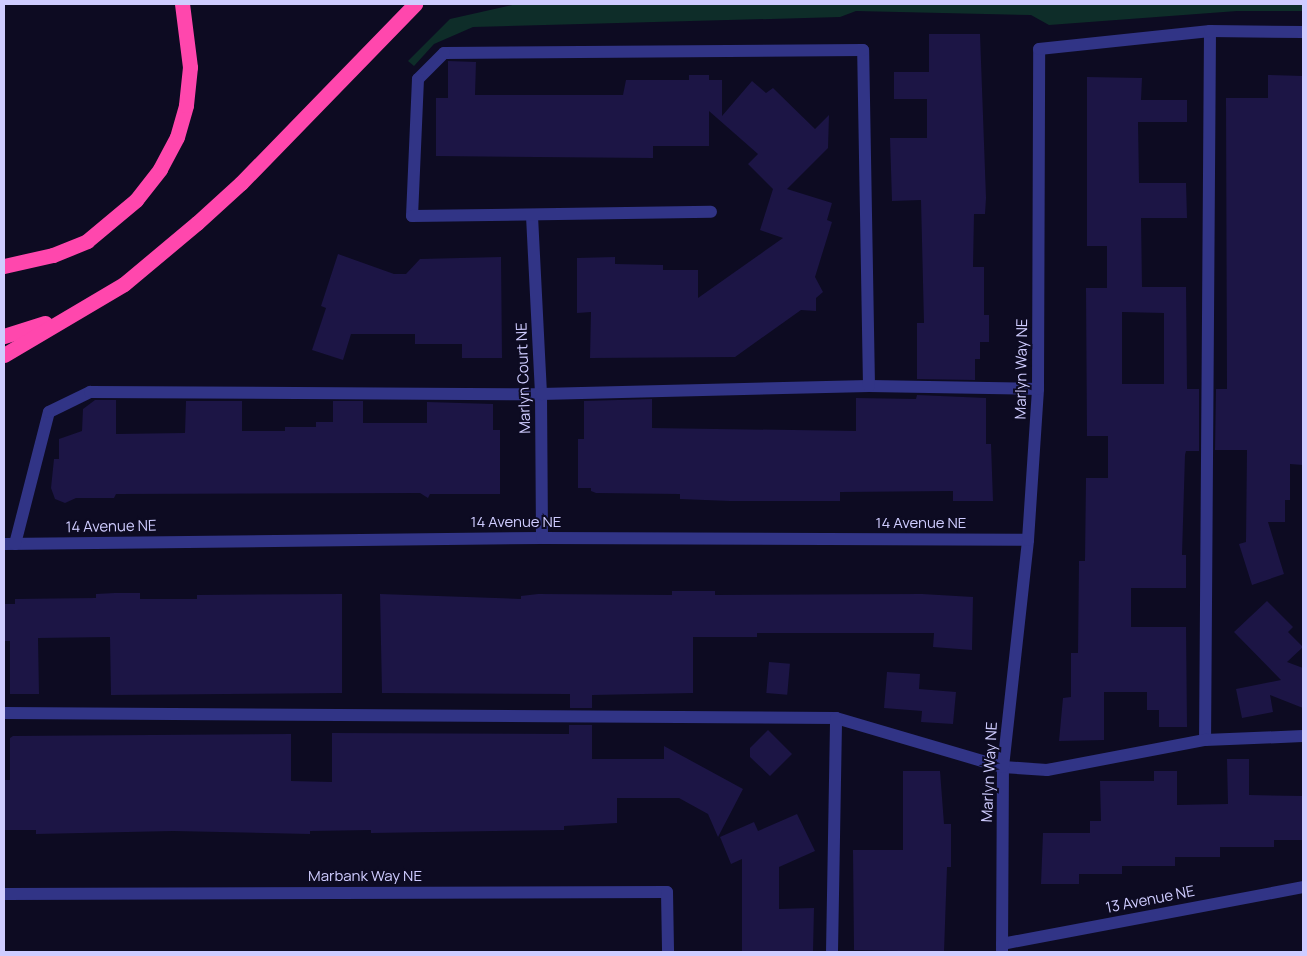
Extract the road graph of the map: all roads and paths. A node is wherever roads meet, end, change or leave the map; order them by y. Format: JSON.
{"nodes":[{"id":1,"x":182,"y":4,"type":"edge"},
{"id":2,"x":415,"y":4,"type":"edge"},
{"id":3,"x":1210,"y":31,"type":"junction"},
{"id":4,"x":1303,"y":32,"type":"edge"},
{"id":5,"x":711,"y":212,"type":"dead end"},
{"id":6,"x":532,"y":216,"type":"junction"},
{"id":7,"x":4,"y":266,"type":"edge"},
{"id":8,"x":87,"y":306,"type":"junction"},
{"id":9,"x":4,"y":336,"type":"edge"},
{"id":10,"x":4,"y":355,"type":"edge"},
{"id":11,"x":869,"y":386,"type":"junction"},
{"id":12,"x":1038,"y":389,"type":"junction"},
{"id":13,"x":541,"y":394,"type":"junction"},
{"id":14,"x":542,"y":538,"type":"junction"},
{"id":15,"x":1028,"y":540,"type":"junction"},
{"id":16,"x":10,"y":544,"type":"edge"},
{"id":17,"x":4,"y":713,"type":"edge"},
{"id":18,"x":836,"y":718,"type":"junction"},
{"id":19,"x":1303,"y":736,"type":"edge"},
{"id":20,"x":1206,"y":740,"type":"junction"},
{"id":21,"x":1003,"y":767,"type":"junction"},
{"id":22,"x":1303,"y":886,"type":"edge"},
{"id":23,"x":4,"y":894,"type":"edge"},
{"id":24,"x":1002,"y":948,"type":"edge"},
{"id":25,"x":668,"y":952,"type":"edge"},
{"id":26,"x":832,"y":952,"type":"edge"}],
"edges":[{"from":1,"to":7,"type":"highway"},
{"from":2,"to":8,"type":"highway"},
{"from":3,"to":4,"type":"street","name":"Marlyn Way NE"},
{"from":3,"to":12,"type":"street","name":"Marlyn Way NE"},
{"from":3,"to":20,"type":"street"},
{"from":5,"to":6,"type":"street"},
{"from":6,"to":11,"type":"street"},
{"from":6,"to":13,"type":"street","name":"Marlyn Court NE"},
{"from":8,"to":9,"type":"highway"},
{"from":8,"to":10,"type":"highway"},
{"from":11,"to":12,"type":"street"},
{"from":11,"to":13,"type":"street"},
{"from":12,"to":15,"type":"street","name":"Marlyn Way NE"},
{"from":13,"to":14,"type":"street","name":"Marlyn Court NE"},
{"from":13,"to":16,"type":"street"},
{"from":14,"to":15,"type":"street","name":"14 Avenue NE"},
{"from":14,"to":16,"type":"street","name":"14 Avenue NE"},
{"from":15,"to":21,"type":"street","name":"Marlyn Way NE"},
{"from":17,"to":18,"type":"street"},
{"from":18,"to":21,"type":"street"},
{"from":18,"to":26,"type":"street"},
{"from":19,"to":20,"type":"street"},
{"from":20,"to":21,"type":"street"},
{"from":21,"to":24,"type":"street","name":"Marlyn Way NE"},
{"from":22,"to":24,"type":"street","name":"13 Avenue NE"},
{"from":23,"to":25,"type":"street","name":"Marbank Way NE"}]}
